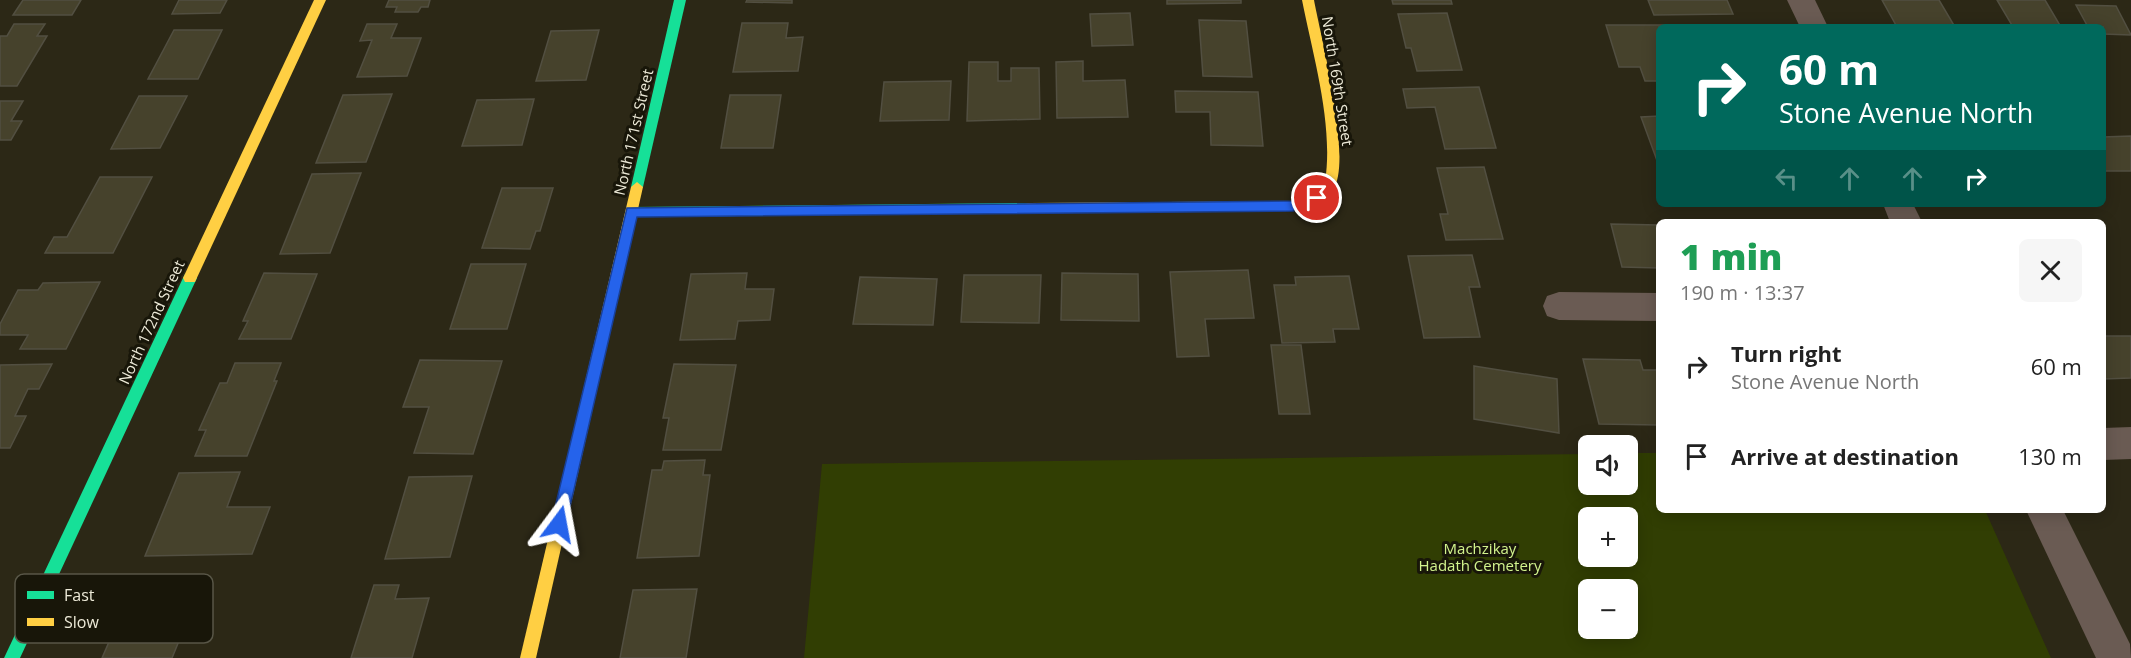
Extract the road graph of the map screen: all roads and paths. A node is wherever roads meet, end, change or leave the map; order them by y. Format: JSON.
{"nodes":[{"id":1,"x":320,"y":0,"type":"edge"},
{"id":2,"x":680,"y":0,"type":"edge"},
{"id":3,"x":1308,"y":0,"type":"edge"},
{"id":4,"x":1801,"y":0,"type":"edge"},
{"id":5,"x":1813,"y":24,"type":"edge"},
{"id":6,"x":631,"y":212,"type":"junction"},
{"id":7,"x":1559,"y":306,"type":"dead end"},
{"id":8,"x":1656,"y":307,"type":"edge"},
{"id":9,"x":2131,"y":443,"type":"edge"},
{"id":10,"x":2106,"y":444,"type":"edge"},
{"id":11,"x":2045,"y":513,"type":"edge"},
{"id":12,"x":51,"y":574,"type":"edge"},
{"id":13,"x":19,"y":643,"type":"edge"},
{"id":14,"x":12,"y":658,"type":"edge"},
{"id":15,"x":528,"y":658,"type":"edge"},
{"id":16,"x":2116,"y":658,"type":"edge"}],
"edges":[{"from":1,"to":12,"type":"street","name":"North 172nd Street"},
{"from":2,"to":6,"type":"street","name":"North 171st Street"},
{"from":3,"to":6,"type":"street","name":"North 169th Street"},
{"from":4,"to":5,"type":"street"},
{"from":6,"to":15,"type":"street","name":"North 171st Street"},
{"from":7,"to":8,"type":"street"},
{"from":9,"to":10,"type":"street"},
{"from":11,"to":16,"type":"street"},
{"from":13,"to":14,"type":"street","name":"North 172nd Street"}]}
